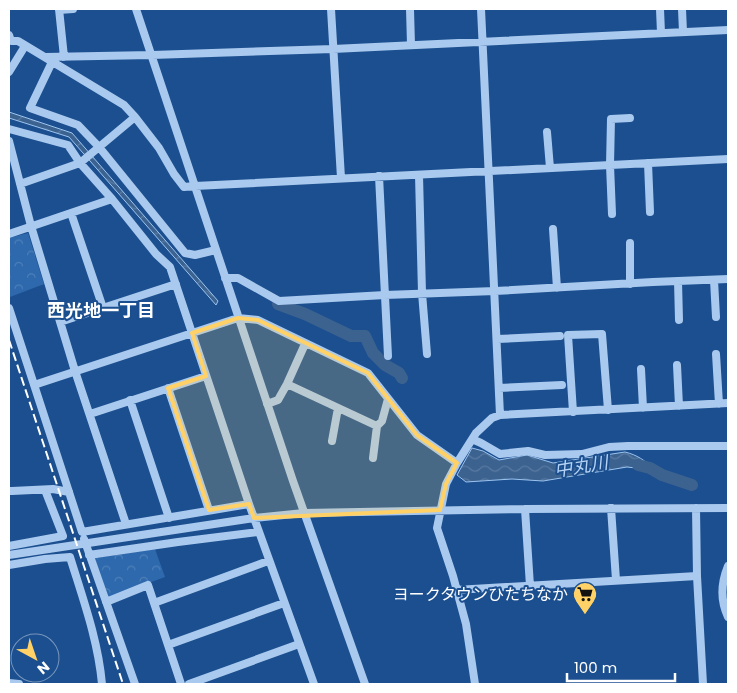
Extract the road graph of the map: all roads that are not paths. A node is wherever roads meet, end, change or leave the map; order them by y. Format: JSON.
{"nodes":[{"id":1,"x":59,"y":9,"type":"edge"},
{"id":2,"x":74,"y":9,"type":"edge"},
{"id":3,"x":136,"y":9,"type":"edge"},
{"id":4,"x":331,"y":9,"type":"edge"},
{"id":5,"x":410,"y":9,"type":"edge"},
{"id":6,"x":481,"y":9,"type":"edge"},
{"id":7,"x":660,"y":9,"type":"edge"},
{"id":8,"x":682,"y":9,"type":"edge"},
{"id":9,"x":728,"y":30,"type":"edge"},
{"id":10,"x":683,"y":32,"type":"junction"},
{"id":11,"x":661,"y":34,"type":"junction"},
{"id":12,"x":9,"y":39,"type":"edge"},
{"id":13,"x":482,"y":42,"type":"junction"},
{"id":14,"x":411,"y":45,"type":"junction"},
{"id":15,"x":25,"y":46,"type":"junction"},
{"id":16,"x":333,"y":49,"type":"junction"},
{"id":17,"x":152,"y":55,"type":"junction"},
{"id":18,"x":45,"y":57,"type":"junction"},
{"id":19,"x":64,"y":57,"type":"junction"},
{"id":20,"x":52,"y":62,"type":"junction"},
{"id":21,"x":9,"y":71,"type":"edge"},
{"id":22,"x":135,"y":117,"type":"junction"},
{"id":23,"x":630,"y":118,"type":"dead end"},
{"id":24,"x":9,"y":129,"type":"edge"},
{"id":25,"x":547,"y":132,"type":"dead end"},
{"id":26,"x":9,"y":141,"type":"edge"},
{"id":27,"x":99,"y":147,"type":"junction"},
{"id":28,"x":728,"y":159,"type":"edge"},
{"id":29,"x":80,"y":163,"type":"junction"},
{"id":30,"x":648,"y":163,"type":"junction"},
{"id":31,"x":610,"y":165,"type":"junction"},
{"id":32,"x":550,"y":168,"type":"junction"},
{"id":33,"x":489,"y":171,"type":"junction"},
{"id":34,"x":419,"y":174,"type":"junction"},
{"id":35,"x":379,"y":176,"type":"junction"},
{"id":36,"x":341,"y":178,"type":"junction"},
{"id":37,"x":20,"y":184,"type":"junction"},
{"id":38,"x":195,"y":186,"type":"junction"},
{"id":39,"x":112,"y":199,"type":"junction"},
{"id":40,"x":650,"y":212,"type":"dead end"},
{"id":41,"x":71,"y":213,"type":"junction"},
{"id":42,"x":612,"y":214,"type":"dead end"},
{"id":43,"x":31,"y":226,"type":"junction"},
{"id":44,"x":553,"y":229,"type":"dead end"},
{"id":45,"x":9,"y":234,"type":"edge"},
{"id":46,"x":630,"y":243,"type":"dead end"},
{"id":47,"x":216,"y":250,"type":"junction"},
{"id":48,"x":225,"y":278,"type":"junction"},
{"id":49,"x":714,"y":280,"type":"junction"},
{"id":50,"x":728,"y":280,"type":"edge"},
{"id":51,"x":678,"y":281,"type":"junction"},
{"id":52,"x":176,"y":284,"type":"junction"},
{"id":53,"x":630,"y":284,"type":"junction"},
{"id":54,"x":557,"y":288,"type":"junction"},
{"id":55,"x":495,"y":291,"type":"junction"},
{"id":56,"x":422,"y":293,"type":"junction"},
{"id":57,"x":385,"y":295,"type":"junction"},
{"id":58,"x":9,"y":308,"type":"edge"},
{"id":59,"x":103,"y":308,"type":"junction"},
{"id":60,"x":716,"y":317,"type":"dead end"},
{"id":61,"x":238,"y":318,"type":"junction"},
{"id":62,"x":679,"y":320,"type":"dead end"},
{"id":63,"x":60,"y":322,"type":"junction"},
{"id":64,"x":192,"y":333,"type":"junction"},
{"id":65,"x":560,"y":336,"type":"dead end"},
{"id":66,"x":497,"y":340,"type":"junction"},
{"id":67,"x":305,"y":344,"type":"junction"},
{"id":68,"x":426,"y":354,"type":"dead end"},
{"id":69,"x":716,"y":354,"type":"dead end"},
{"id":70,"x":388,"y":356,"type":"dead end"},
{"id":71,"x":678,"y":365,"type":"dead end"},
{"id":72,"x":641,"y":369,"type":"dead end"},
{"id":73,"x":76,"y":371,"type":"junction"},
{"id":74,"x":206,"y":376,"type":"junction"},
{"id":75,"x":287,"y":384,"type":"junction"},
{"id":76,"x":34,"y":385,"type":"junction"},
{"id":77,"x":562,"y":385,"type":"dead end"},
{"id":78,"x":168,"y":388,"type":"junction"},
{"id":79,"x":499,"y":388,"type":"junction"},
{"id":80,"x":388,"y":399,"type":"junction"},
{"id":81,"x":130,"y":400,"type":"junction"},
{"id":82,"x":266,"y":404,"type":"junction"},
{"id":83,"x":719,"y":404,"type":"junction"},
{"id":84,"x":728,"y":404,"type":"edge"},
{"id":85,"x":679,"y":406,"type":"junction"},
{"id":86,"x":338,"y":408,"type":"junction"},
{"id":87,"x":643,"y":408,"type":"junction"},
{"id":88,"x":608,"y":410,"type":"junction"},
{"id":89,"x":573,"y":412,"type":"junction"},
{"id":90,"x":90,"y":414,"type":"junction"},
{"id":91,"x":500,"y":416,"type":"junction"},
{"id":92,"x":377,"y":426,"type":"junction"},
{"id":93,"x":472,"y":439,"type":"junction"},
{"id":94,"x":332,"y":441,"type":"dead end"},
{"id":95,"x":728,"y":446,"type":"edge"},
{"id":96,"x":373,"y":458,"type":"dead end"},
{"id":97,"x":457,"y":463,"type":"junction"},
{"id":98,"x":45,"y":490,"type":"junction"},
{"id":99,"x":9,"y":491,"type":"edge"},
{"id":100,"x":69,"y":492,"type":"junction"},
{"id":101,"x":249,"y":504,"type":"junction"},
{"id":102,"x":611,"y":508,"type":"junction"},
{"id":103,"x":696,"y":508,"type":"junction"},
{"id":104,"x":728,"y":508,"type":"edge"},
{"id":105,"x":525,"y":509,"type":"junction"},
{"id":106,"x":209,"y":510,"type":"junction"},
{"id":107,"x":440,"y":510,"type":"junction"},
{"id":108,"x":304,"y":513,"type":"junction"},
{"id":109,"x":168,"y":518,"type":"junction"},
{"id":110,"x":250,"y":518,"type":"junction"},
{"id":111,"x":126,"y":524,"type":"junction"},
{"id":112,"x":82,"y":532,"type":"junction"},
{"id":113,"x":258,"y":532,"type":"junction"},
{"id":114,"x":63,"y":536,"type":"junction"},
{"id":115,"x":9,"y":546,"type":"edge"},
{"id":116,"x":9,"y":555,"type":"edge"},
{"id":117,"x":89,"y":555,"type":"junction"},
{"id":118,"x":70,"y":557,"type":"junction"},
{"id":119,"x":268,"y":560,"type":"junction"},
{"id":120,"x":9,"y":565,"type":"edge"},
{"id":121,"x":728,"y":566,"type":"edge"},
{"id":122,"x":697,"y":576,"type":"junction"},
{"id":123,"x":616,"y":580,"type":"junction"},
{"id":124,"x":530,"y":586,"type":"junction"},
{"id":125,"x":456,"y":590,"type":"junction"},
{"id":126,"x":106,"y":602,"type":"junction"},
{"id":127,"x":154,"y":603,"type":"junction"},
{"id":128,"x":284,"y":603,"type":"junction"},
{"id":129,"x":728,"y":617,"type":"edge"},
{"id":130,"x":299,"y":644,"type":"junction"},
{"id":131,"x":168,"y":645,"type":"junction"},
{"id":132,"x":9,"y":683,"type":"edge"},
{"id":133,"x":19,"y":684,"type":"edge"},
{"id":134,"x":102,"y":684,"type":"edge"},
{"id":135,"x":135,"y":684,"type":"edge"},
{"id":136,"x":181,"y":684,"type":"edge"},
{"id":137,"x":189,"y":684,"type":"edge"},
{"id":138,"x":314,"y":684,"type":"edge"},
{"id":139,"x":365,"y":684,"type":"edge"},
{"id":140,"x":475,"y":684,"type":"edge"},
{"id":141,"x":703,"y":684,"type":"edge"}],
"edges":[{"from":1,"to":2,"type":"street"},
{"from":1,"to":19,"type":"street"},
{"from":3,"to":17,"type":"street"},
{"from":4,"to":16,"type":"street"},
{"from":5,"to":14,"type":"street"},
{"from":6,"to":13,"type":"street"},
{"from":7,"to":11,"type":"street"},
{"from":8,"to":10,"type":"street"},
{"from":9,"to":10,"type":"street"},
{"from":10,"to":11,"type":"street"},
{"from":11,"to":13,"type":"street"},
{"from":12,"to":15,"type":"street"},
{"from":13,"to":14,"type":"street"},
{"from":13,"to":33,"type":"street"},
{"from":14,"to":16,"type":"street"},
{"from":15,"to":18,"type":"street"},
{"from":15,"to":21,"type":"street"},
{"from":16,"to":17,"type":"street"},
{"from":16,"to":36,"type":"street"},
{"from":17,"to":19,"type":"street"},
{"from":17,"to":38,"type":"street"},
{"from":18,"to":19,"type":"street"},
{"from":18,"to":20,"type":"street"},
{"from":20,"to":22,"type":"street"},
{"from":20,"to":27,"type":"street"},
{"from":22,"to":27,"type":"street"},
{"from":22,"to":38,"type":"street"},
{"from":23,"to":31,"type":"street"},
{"from":24,"to":29,"type":"street"},
{"from":25,"to":32,"type":"street"},
{"from":26,"to":37,"type":"street"},
{"from":27,"to":29,"type":"street"},
{"from":27,"to":47,"type":"street"},
{"from":28,"to":30,"type":"street"},
{"from":29,"to":37,"type":"street"},
{"from":29,"to":39,"type":"street"},
{"from":30,"to":31,"type":"street"},
{"from":30,"to":40,"type":"street"},
{"from":31,"to":32,"type":"street"},
{"from":31,"to":42,"type":"street"},
{"from":32,"to":33,"type":"street"},
{"from":33,"to":34,"type":"street"},
{"from":33,"to":55,"type":"street"},
{"from":34,"to":35,"type":"street"},
{"from":34,"to":56,"type":"street"},
{"from":35,"to":36,"type":"street"},
{"from":35,"to":57,"type":"street"},
{"from":36,"to":38,"type":"street"},
{"from":37,"to":43,"type":"street"},
{"from":38,"to":47,"type":"street"},
{"from":39,"to":41,"type":"street"},
{"from":39,"to":52,"type":"street"},
{"from":41,"to":43,"type":"street"},
{"from":41,"to":59,"type":"street"},
{"from":43,"to":45,"type":"street"},
{"from":43,"to":63,"type":"street"},
{"from":44,"to":54,"type":"street"},
{"from":46,"to":53,"type":"street"},
{"from":47,"to":48,"type":"street"},
{"from":48,"to":57,"type":"street"},
{"from":48,"to":61,"type":"street"},
{"from":49,"to":50,"type":"street"},
{"from":49,"to":51,"type":"street"},
{"from":49,"to":60,"type":"street"},
{"from":51,"to":53,"type":"street"},
{"from":51,"to":62,"type":"street"},
{"from":52,"to":59,"type":"street"},
{"from":52,"to":64,"type":"street"},
{"from":53,"to":54,"type":"street"},
{"from":54,"to":55,"type":"street"},
{"from":55,"to":56,"type":"street"},
{"from":55,"to":66,"type":"street"},
{"from":56,"to":57,"type":"street"},
{"from":56,"to":68,"type":"street"},
{"from":57,"to":70,"type":"street"},
{"from":58,"to":76,"type":"street"},
{"from":59,"to":63,"type":"street"},
{"from":61,"to":64,"type":"street"},
{"from":61,"to":67,"type":"street"},
{"from":61,"to":82,"type":"street"},
{"from":63,"to":73,"type":"street"},
{"from":64,"to":73,"type":"street"},
{"from":64,"to":74,"type":"street"},
{"from":65,"to":66,"type":"street"},
{"from":66,"to":79,"type":"street"},
{"from":67,"to":75,"type":"street"},
{"from":67,"to":80,"type":"street"},
{"from":69,"to":83,"type":"street"},
{"from":71,"to":85,"type":"street"},
{"from":72,"to":87,"type":"street"},
{"from":73,"to":76,"type":"street"},
{"from":73,"to":90,"type":"street"},
{"from":74,"to":78,"type":"street"},
{"from":74,"to":101,"type":"street"},
{"from":75,"to":82,"type":"street"},
{"from":75,"to":86,"type":"street"},
{"from":76,"to":100,"type":"street"},
{"from":77,"to":79,"type":"street"},
{"from":78,"to":81,"type":"street"},
{"from":78,"to":106,"type":"street"},
{"from":79,"to":91,"type":"street"},
{"from":80,"to":92,"type":"street"},
{"from":80,"to":97,"type":"street"},
{"from":81,"to":90,"type":"street"},
{"from":81,"to":109,"type":"street"},
{"from":82,"to":108,"type":"street"},
{"from":83,"to":84,"type":"street"},
{"from":83,"to":85,"type":"street"},
{"from":85,"to":87,"type":"street"},
{"from":86,"to":92,"type":"street"},
{"from":86,"to":94,"type":"street"},
{"from":87,"to":88,"type":"street"},
{"from":88,"to":89,"type":"street"},
{"from":88,"to":89,"type":"street"},
{"from":89,"to":91,"type":"street"},
{"from":90,"to":111,"type":"street"},
{"from":91,"to":93,"type":"street"},
{"from":92,"to":96,"type":"street"},
{"from":93,"to":95,"type":"street"},
{"from":93,"to":97,"type":"street"},
{"from":97,"to":107,"type":"street"},
{"from":98,"to":99,"type":"street"},
{"from":98,"to":100,"type":"street"},
{"from":98,"to":114,"type":"street"},
{"from":100,"to":112,"type":"street"},
{"from":101,"to":106,"type":"street"},
{"from":101,"to":110,"type":"street"},
{"from":102,"to":103,"type":"street"},
{"from":102,"to":105,"type":"street"},
{"from":102,"to":123,"type":"street"},
{"from":103,"to":104,"type":"street"},
{"from":103,"to":122,"type":"street"},
{"from":105,"to":107,"type":"street"},
{"from":105,"to":124,"type":"street"},
{"from":106,"to":109,"type":"street"},
{"from":107,"to":108,"type":"street"},
{"from":107,"to":125,"type":"street"},
{"from":108,"to":110,"type":"street"},
{"from":108,"to":139,"type":"street"},
{"from":109,"to":111,"type":"street"},
{"from":110,"to":113,"type":"street"},
{"from":110,"to":116,"type":"street"},
{"from":111,"to":112,"type":"street"},
{"from":112,"to":117,"type":"street"},
{"from":113,"to":117,"type":"street"},
{"from":113,"to":119,"type":"street"},
{"from":114,"to":115,"type":"street"},
{"from":114,"to":118,"type":"street"},
{"from":117,"to":126,"type":"street"},
{"from":118,"to":120,"type":"street"},
{"from":118,"to":134,"type":"street"},
{"from":119,"to":127,"type":"street"},
{"from":119,"to":128,"type":"street"},
{"from":121,"to":129,"type":"street"},
{"from":122,"to":123,"type":"street"},
{"from":122,"to":141,"type":"street"},
{"from":123,"to":124,"type":"street"},
{"from":124,"to":125,"type":"street"},
{"from":125,"to":140,"type":"street"},
{"from":126,"to":127,"type":"street"},
{"from":126,"to":135,"type":"street"},
{"from":127,"to":131,"type":"street"},
{"from":128,"to":130,"type":"street"},
{"from":128,"to":131,"type":"street"},
{"from":130,"to":137,"type":"street"},
{"from":130,"to":138,"type":"street"},
{"from":131,"to":136,"type":"street"},
{"from":132,"to":133,"type":"street"}]}
